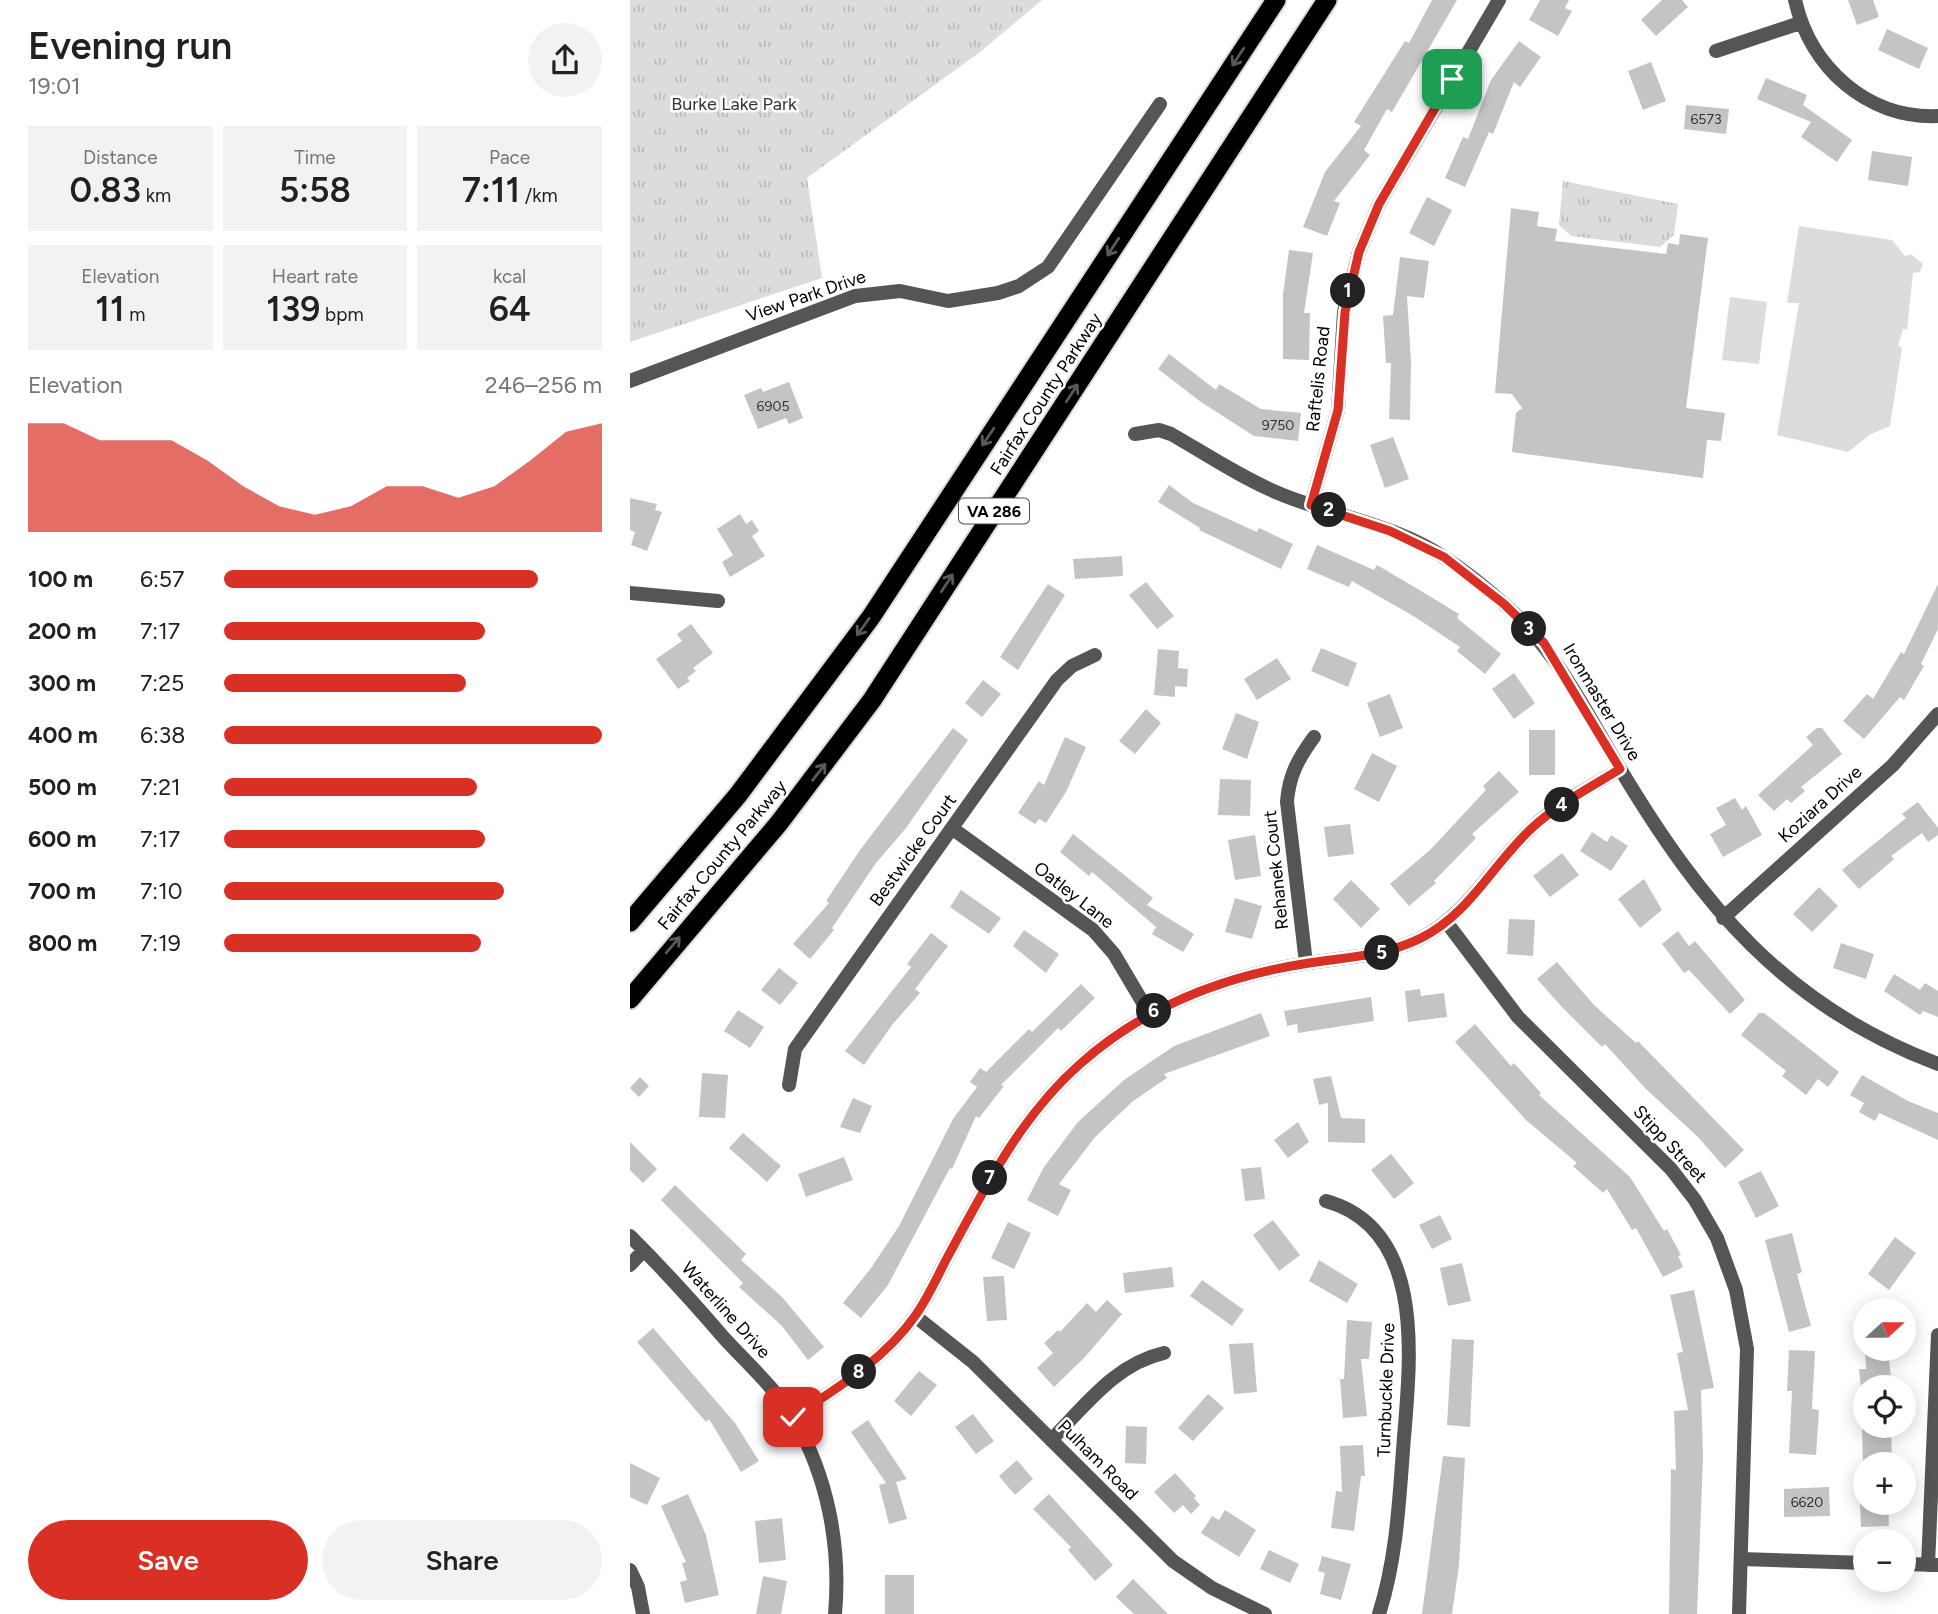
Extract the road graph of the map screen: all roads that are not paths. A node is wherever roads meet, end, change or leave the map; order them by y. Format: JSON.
{"nodes":[{"id":1,"x":1276,"y":0,"type":"edge"},
{"id":2,"x":1327,"y":0,"type":"edge"},
{"id":3,"x":1499,"y":0,"type":"edge"},
{"id":4,"x":1795,"y":0,"type":"edge"},
{"id":5,"x":1800,"y":23,"type":"junction"},
{"id":6,"x":1716,"y":51,"type":"dead end"},
{"id":7,"x":1160,"y":104,"type":"dead end"},
{"id":8,"x":1938,"y":116,"type":"edge"},
{"id":9,"x":630,"y":381,"type":"edge"},
{"id":10,"x":1135,"y":434,"type":"dead end"},
{"id":11,"x":1311,"y":505,"type":"junction"},
{"id":12,"x":630,"y":593,"type":"edge"},
{"id":13,"x":718,"y":601,"type":"dead end"},
{"id":14,"x":1095,"y":655,"type":"dead end"},
{"id":15,"x":1938,"y":714,"type":"edge"},
{"id":16,"x":1314,"y":737,"type":"dead end"},
{"id":17,"x":1620,"y":769,"type":"junction"},
{"id":18,"x":953,"y":829,"type":"junction"},
{"id":19,"x":1723,"y":918,"type":"junction"},
{"id":20,"x":630,"y":922,"type":"edge"},
{"id":21,"x":1447,"y":923,"type":"junction"},
{"id":22,"x":1306,"y":963,"type":"junction"},
{"id":23,"x":630,"y":999,"type":"edge"},
{"id":24,"x":1149,"y":1013,"type":"junction"},
{"id":25,"x":1938,"y":1064,"type":"edge"},
{"id":26,"x":789,"y":1085,"type":"dead end"},
{"id":27,"x":1326,"y":1201,"type":"dead end"},
{"id":28,"x":630,"y":1236,"type":"edge"},
{"id":29,"x":644,"y":1250,"type":"junction"},
{"id":30,"x":630,"y":1265,"type":"edge"},
{"id":31,"x":915,"y":1316,"type":"junction"},
{"id":32,"x":1938,"y":1335,"type":"edge"},
{"id":33,"x":1164,"y":1353,"type":"dead end"},
{"id":34,"x":793,"y":1417,"type":"junction"},
{"id":35,"x":1051,"y":1440,"type":"junction"},
{"id":36,"x":1741,"y":1559,"type":"junction"},
{"id":37,"x":1853,"y":1563,"type":"edge"},
{"id":38,"x":1933,"y":1565,"type":"edge"},
{"id":39,"x":630,"y":1570,"type":"edge"},
{"id":40,"x":643,"y":1614,"type":"edge"},
{"id":41,"x":835,"y":1614,"type":"edge"},
{"id":42,"x":1265,"y":1614,"type":"edge"},
{"id":43,"x":1379,"y":1614,"type":"edge"},
{"id":44,"x":1739,"y":1614,"type":"edge"}],
"edges":[{"from":1,"to":20,"type":"highway","name":"Fairfax County Parkway","number":"VA 286","one_way":true},
{"from":23,"to":2,"type":"highway","name":"Fairfax County Parkway","number":"VA 286","one_way":true},
{"from":3,"to":11,"type":"street","name":"Raftelis Road"},
{"from":4,"to":5,"type":"street"},
{"from":5,"to":6,"type":"street"},
{"from":5,"to":8,"type":"street"},
{"from":7,"to":9,"type":"street","name":"View Park Drive"},
{"from":10,"to":11,"type":"street","name":"Ironmaster Drive"},
{"from":11,"to":17,"type":"street","name":"Ironmaster Drive"},
{"from":12,"to":13,"type":"street"},
{"from":14,"to":18,"type":"street","name":"Bestwicke Court"},
{"from":15,"to":19,"type":"street","name":"Koziara Drive"},
{"from":16,"to":22,"type":"street","name":"Rehanek Court"},
{"from":17,"to":19,"type":"street","name":"Ironmaster Drive"},
{"from":17,"to":21,"type":"street"},
{"from":18,"to":24,"type":"street","name":"Oatley Lane"},
{"from":18,"to":26,"type":"street","name":"Bestwicke Court"},
{"from":19,"to":25,"type":"street","name":"Ironmaster Drive"},
{"from":21,"to":22,"type":"street"},
{"from":21,"to":36,"type":"street","name":"Stipp Street"},
{"from":22,"to":24,"type":"street"},
{"from":24,"to":31,"type":"street"},
{"from":27,"to":43,"type":"street","name":"Turnbuckle Drive"},
{"from":28,"to":29,"type":"street","name":"Waterline Drive"},
{"from":29,"to":30,"type":"street"},
{"from":29,"to":34,"type":"street","name":"Waterline Drive"},
{"from":31,"to":34,"type":"street"},
{"from":31,"to":35,"type":"street","name":"Pulham Road"},
{"from":32,"to":38,"type":"street"},
{"from":33,"to":35,"type":"street"},
{"from":34,"to":41,"type":"street","name":"Waterline Drive"},
{"from":35,"to":42,"type":"street","name":"Pulham Road"},
{"from":36,"to":37,"type":"street"},
{"from":36,"to":44,"type":"street","name":"Stipp Street"},
{"from":39,"to":40,"type":"street"}]}
